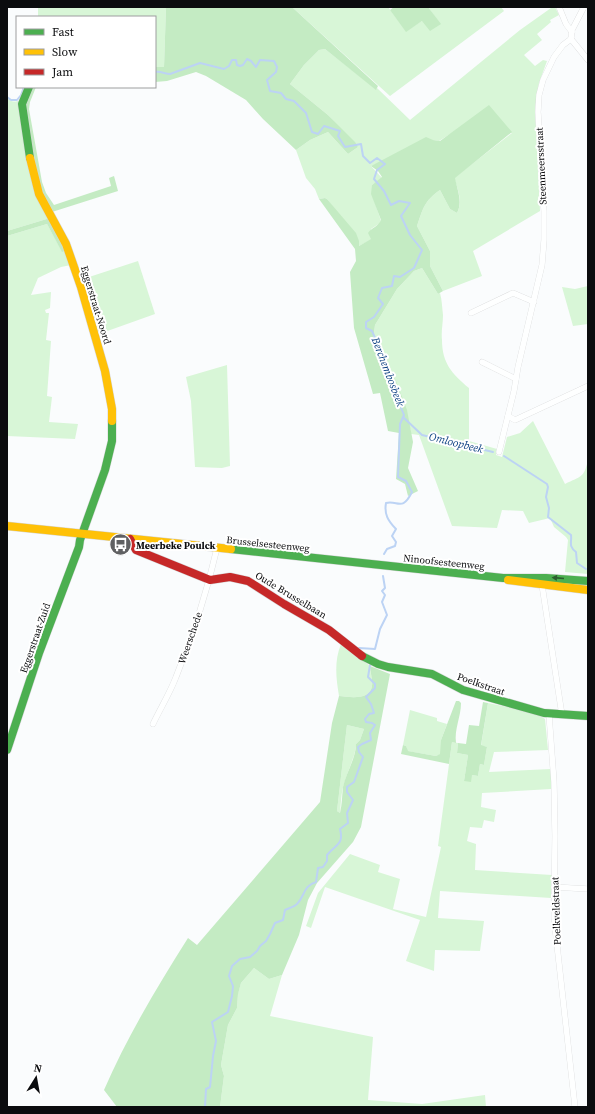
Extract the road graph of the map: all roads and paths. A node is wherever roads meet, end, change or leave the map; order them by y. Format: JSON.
{"nodes":[{"id":1,"x":559,"y":7,"type":"edge"},
{"id":2,"x":584,"y":7,"type":"edge"},
{"id":3,"x":572,"y":32,"type":"junction"},
{"id":4,"x":571,"y":39,"type":"junction"},
{"id":5,"x":588,"y":60,"type":"edge"},
{"id":6,"x":29,"y":88,"type":"edge"},
{"id":7,"x":534,"y":302,"type":"junction"},
{"id":8,"x":471,"y":313,"type":"dead end"},
{"id":9,"x":482,"y":362,"type":"dead end"},
{"id":10,"x":516,"y":379,"type":"junction"},
{"id":11,"x":588,"y":386,"type":"edge"},
{"id":12,"x":508,"y":416,"type":"junction"},
{"id":13,"x":499,"y":452,"type":"dead end"},
{"id":14,"x":7,"y":526,"type":"edge"},
{"id":15,"x":83,"y":534,"type":"junction"},
{"id":16,"x":130,"y":539,"type":"junction"},
{"id":17,"x":217,"y":548,"type":"junction"},
{"id":18,"x":383,"y":565,"type":"joint"},
{"id":19,"x":503,"y":578,"type":"junction"},
{"id":20,"x":210,"y":580,"type":"junction"},
{"id":21,"x":588,"y":581,"type":"edge"},
{"id":22,"x":542,"y":585,"type":"junction"},
{"id":23,"x":588,"y":590,"type":"edge"},
{"id":24,"x":371,"y":661,"type":"joint"},
{"id":25,"x":549,"y":714,"type":"junction"},
{"id":26,"x":562,"y":715,"type":"junction"},
{"id":27,"x":588,"y":716,"type":"edge"},
{"id":28,"x":153,"y":724,"type":"dead end"},
{"id":29,"x":7,"y":750,"type":"edge"},
{"id":30,"x":554,"y":887,"type":"junction"},
{"id":31,"x":588,"y":889,"type":"edge"},
{"id":32,"x":575,"y":1107,"type":"edge"}],
"edges":[{"from":1,"to":3,"type":"street"},
{"from":2,"to":3,"type":"street"},
{"from":3,"to":4,"type":"street"},
{"from":4,"to":5,"type":"street"},
{"from":4,"to":7,"type":"street","name":"Steenmeersstraat"},
{"from":6,"to":15,"type":"street","name":"Eggerstraat-Noord"},
{"from":7,"to":8,"type":"street"},
{"from":7,"to":10,"type":"street","name":"Steenmeersstraat"},
{"from":9,"to":10,"type":"street"},
{"from":10,"to":12,"type":"street","name":"Steenmeersstraat"},
{"from":11,"to":12,"type":"street"},
{"from":12,"to":13,"type":"street","name":"Steenmeersstraat"},
{"from":14,"to":15,"type":"street","name":"Brusselsesteenweg"},
{"from":15,"to":16,"type":"street","name":"Brusselsesteenweg"},
{"from":15,"to":29,"type":"street","name":"Eggerstraat-Zuid"},
{"from":16,"to":17,"type":"street","name":"Brusselsesteenweg"},
{"from":16,"to":20,"type":"street","name":"Oude Brusselbaan"},
{"from":17,"to":18,"type":"street","name":"Brusselsesteenweg"},
{"from":17,"to":20,"type":"street","name":"Weerschede"},
{"from":18,"to":19,"type":"street","name":"Ninoofsesteenweg"},
{"from":21,"to":19,"type":"street","name":"Ninoofsesteenweg","one_way":true},
{"from":19,"to":22,"type":"street","name":"Ninoofsesteenweg"},
{"from":20,"to":24,"type":"street","name":"Oude Brusselbaan"},
{"from":20,"to":28,"type":"street","name":"Weerschede"},
{"from":22,"to":23,"type":"street","name":"Ninoofsesteenweg"},
{"from":22,"to":26,"type":"street"},
{"from":24,"to":25,"type":"street","name":"Poelkstraat"},
{"from":25,"to":26,"type":"street","name":"Poelkstraat"},
{"from":25,"to":30,"type":"street","name":"Poelkveldstraat"},
{"from":26,"to":27,"type":"street","name":"Poelkstraat"},
{"from":30,"to":31,"type":"street"},
{"from":30,"to":32,"type":"street","name":"Poelkveldstraat"}]}
